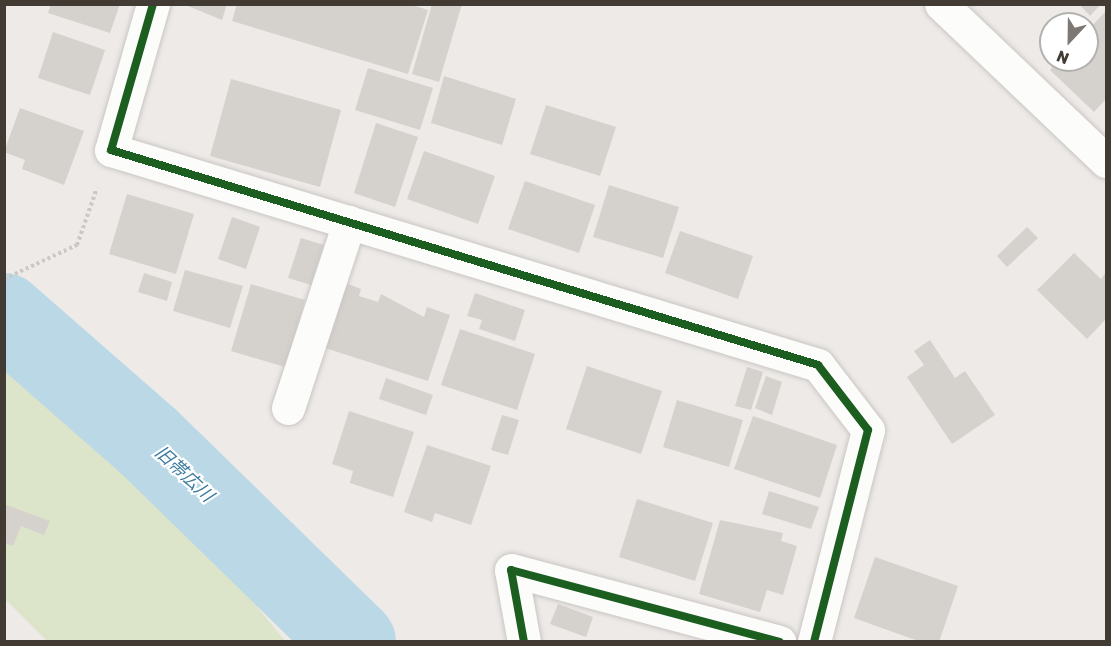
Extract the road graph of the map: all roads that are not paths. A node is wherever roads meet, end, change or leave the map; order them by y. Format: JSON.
{"nodes":[{"id":1,"x":153,"y":4,"type":"edge"},
{"id":2,"x":941,"y":4,"type":"edge"},
{"id":3,"x":1107,"y":160,"type":"edge"},
{"id":4,"x":349,"y":222,"type":"junction"},
{"id":5,"x":288,"y":408,"type":"dead end"},
{"id":6,"x":524,"y":642,"type":"edge"},
{"id":7,"x":779,"y":642,"type":"edge"},
{"id":8,"x":814,"y":642,"type":"edge"}],
"edges":[{"from":1,"to":4,"type":"street"},
{"from":2,"to":3,"type":"street"},
{"from":4,"to":5,"type":"street"},
{"from":4,"to":8,"type":"street"},
{"from":6,"to":7,"type":"street"}]}
